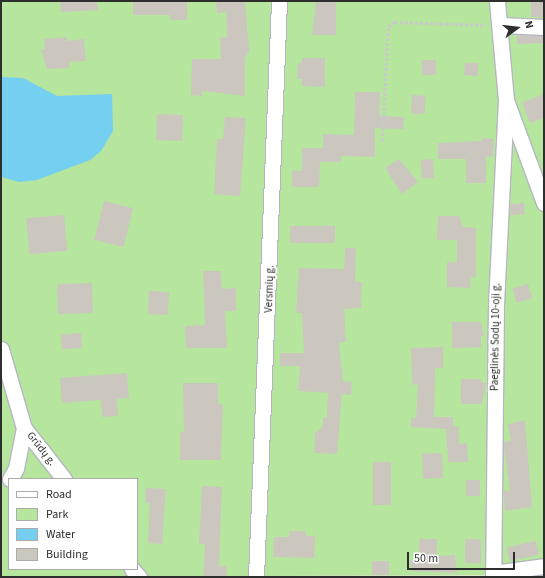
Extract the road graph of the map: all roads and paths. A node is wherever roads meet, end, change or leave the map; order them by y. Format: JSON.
{"nodes":[{"id":1,"x":279,"y":1,"type":"edge"},
{"id":2,"x":497,"y":1,"type":"edge"},
{"id":3,"x":500,"y":25,"type":"junction"},
{"id":4,"x":544,"y":27,"type":"edge"},
{"id":5,"x":506,"y":100,"type":"junction"},
{"id":6,"x":382,"y":141,"type":"dead end"},
{"id":7,"x":544,"y":203,"type":"edge"},
{"id":8,"x":1,"y":349,"type":"edge"},
{"id":9,"x":24,"y":428,"type":"junction"},
{"id":10,"x":11,"y":478,"type":"edge"},
{"id":11,"x":63,"y":478,"type":"edge"},
{"id":12,"x":544,"y":566,"type":"edge"},
{"id":13,"x":256,"y":577,"type":"edge"}],
"edges":[{"from":1,"to":13,"type":"street","name":"Versmių g."},
{"from":2,"to":3,"type":"street"},
{"from":3,"to":4,"type":"street"},
{"from":3,"to":5,"type":"street"},
{"from":3,"to":6,"type":"path"},
{"from":5,"to":7,"type":"street"},
{"from":5,"to":12,"type":"street","name":"Paeglinės Sodų 10-oji g."},
{"from":8,"to":9,"type":"street","name":"Grūdų g."},
{"from":9,"to":10,"type":"street"},
{"from":9,"to":11,"type":"street","name":"Grūdų g."}]}
